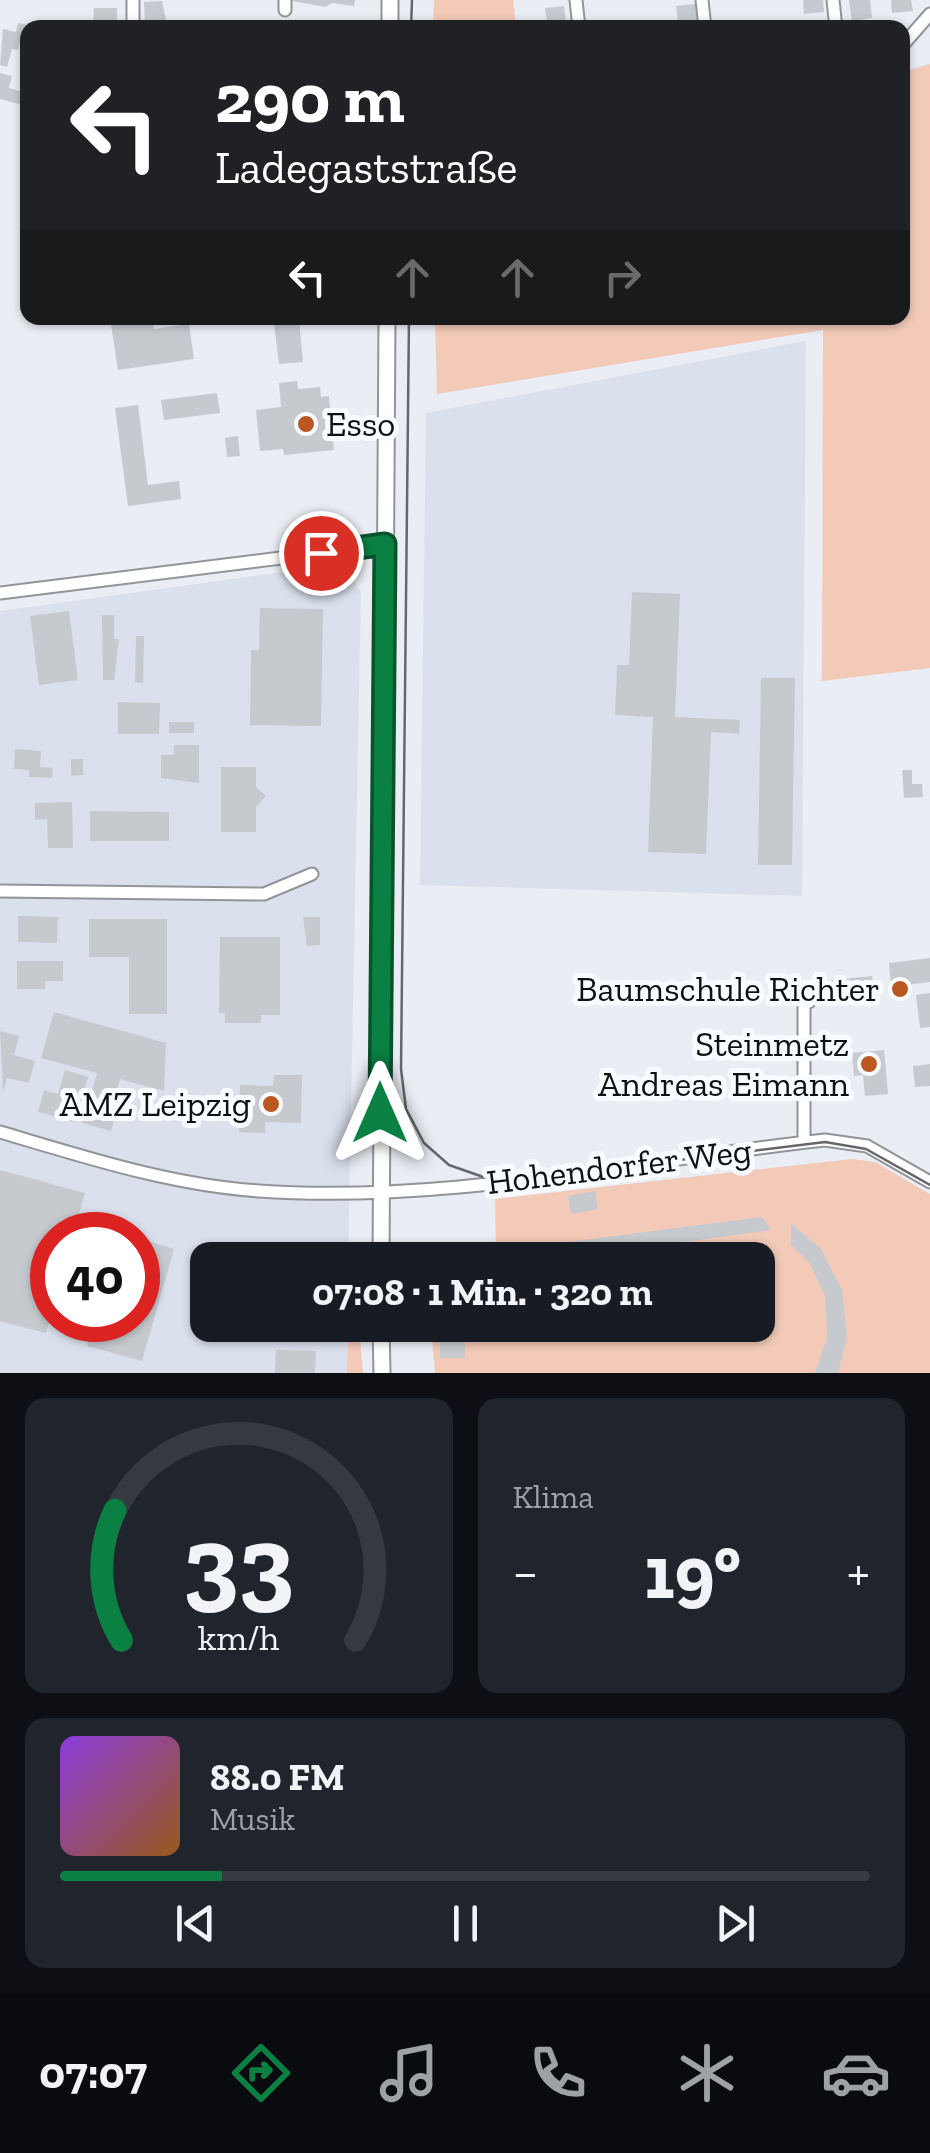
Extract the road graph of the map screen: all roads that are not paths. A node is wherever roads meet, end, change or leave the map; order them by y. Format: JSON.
{"nodes":[{"id":1,"x":930,"y":14,"type":"edge"},
{"id":2,"x":910,"y":37,"type":"edge"},
{"id":3,"x":387,"y":325,"type":"edge"},
{"id":4,"x":385,"y":544,"type":"junction"},
{"id":5,"x":0,"y":594,"type":"edge"},
{"id":6,"x":312,"y":874,"type":"dead end"},
{"id":7,"x":0,"y":891,"type":"edge"},
{"id":8,"x":806,"y":1002,"type":"dead end"},
{"id":9,"x":0,"y":1132,"type":"edge"},
{"id":10,"x":804,"y":1142,"type":"junction"},
{"id":11,"x":930,"y":1182,"type":"edge"},
{"id":12,"x":380,"y":1191,"type":"junction"},
{"id":13,"x":380,"y":1242,"type":"edge"},
{"id":14,"x":382,"y":1342,"type":"edge"},
{"id":15,"x":382,"y":1373,"type":"edge"}],
"edges":[{"from":1,"to":2,"type":"street"},
{"from":3,"to":4,"type":"street"},
{"from":4,"to":5,"type":"street"},
{"from":4,"to":12,"type":"street"},
{"from":6,"to":7,"type":"street"},
{"from":8,"to":10,"type":"street"},
{"from":9,"to":12,"type":"street","name":"Hohendorfer Weg"},
{"from":10,"to":11,"type":"street","name":"Hohendorfer Weg"},
{"from":10,"to":12,"type":"street","name":"Hohendorfer Weg"},
{"from":12,"to":13,"type":"street"},
{"from":14,"to":15,"type":"street"}]}
